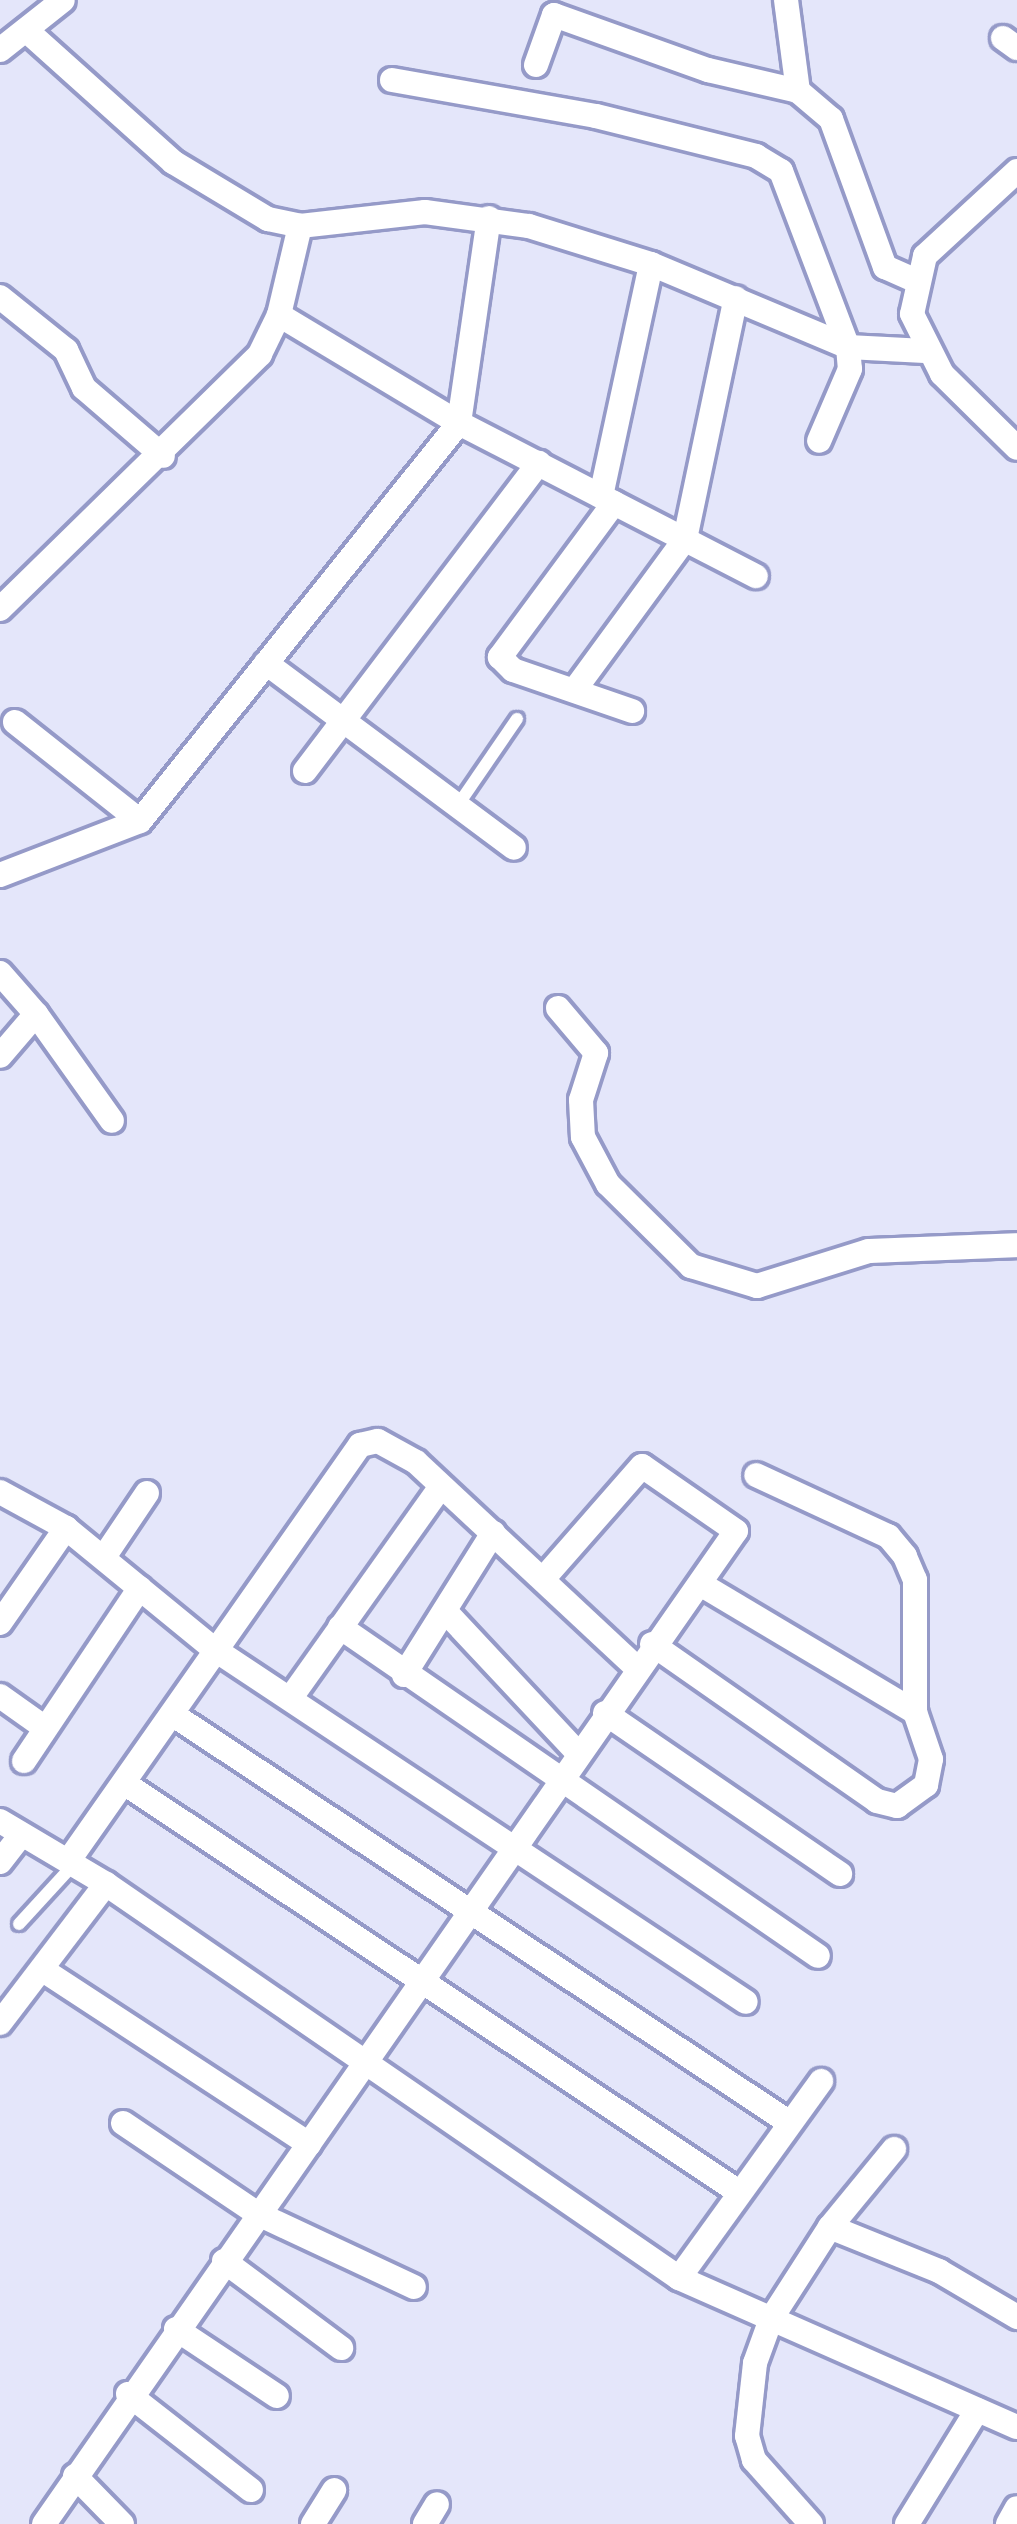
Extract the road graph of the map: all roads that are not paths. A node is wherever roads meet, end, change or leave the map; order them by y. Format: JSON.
{"nodes":[{"id":1,"x":63,"y":0,"type":"edge"},
{"id":2,"x":786,"y":0,"type":"edge"},
{"id":3,"x":557,"y":7,"type":"edge"},
{"id":4,"x":26,"y":30,"type":"junction"},
{"id":5,"x":0,"y":50,"type":"edge"},
{"id":6,"x":536,"y":65,"type":"dead end"},
{"id":7,"x":392,"y":80,"type":"dead end"},
{"id":8,"x":798,"y":91,"type":"junction"},
{"id":9,"x":1017,"y":171,"type":"edge"},
{"id":10,"x":489,"y":218,"type":"junction"},
{"id":11,"x":300,"y":226,"type":"junction"},
{"id":12,"x":651,"y":264,"type":"junction"},
{"id":13,"x":916,"y":281,"type":"junction"},
{"id":14,"x":0,"y":297,"type":"edge"},
{"id":15,"x":736,"y":298,"type":"junction"},
{"id":16,"x":279,"y":315,"type":"junction"},
{"id":17,"x":848,"y":347,"type":"junction"},
{"id":18,"x":925,"y":351,"type":"junction"},
{"id":19,"x":459,"y":423,"type":"junction"},
{"id":20,"x":819,"y":441,"type":"dead end"},
{"id":21,"x":1017,"y":448,"type":"edge"},
{"id":22,"x":163,"y":455,"type":"junction"},
{"id":23,"x":539,"y":464,"type":"junction"},
{"id":24,"x":608,"y":500,"type":"junction"},
{"id":25,"x":685,"y":539,"type":"junction"},
{"id":26,"x":756,"y":576,"type":"dead end"},
{"id":27,"x":0,"y":609,"type":"edge"},
{"id":28,"x":266,"y":663,"type":"junction"},
{"id":29,"x":576,"y":688,"type":"junction"},
{"id":30,"x":632,"y":710,"type":"dead end"},
{"id":31,"x":517,"y":719,"type":"dead end"},
{"id":32,"x":15,"y":722,"type":"dead end"},
{"id":33,"x":341,"y":722,"type":"junction"},
{"id":34,"x":305,"y":770,"type":"dead end"},
{"id":35,"x":455,"y":809,"type":"junction"},
{"id":36,"x":140,"y":821,"type":"junction"},
{"id":37,"x":514,"y":848,"type":"dead end"},
{"id":38,"x":0,"y":875,"type":"edge"},
{"id":39,"x":0,"y":973,"type":"edge"},
{"id":40,"x":558,"y":1008,"type":"dead end"},
{"id":41,"x":36,"y":1014,"type":"junction"},
{"id":42,"x":0,"y":1056,"type":"edge"},
{"id":43,"x":112,"y":1121,"type":"dead end"},
{"id":44,"x":1017,"y":1245,"type":"edge"},
{"id":45,"x":756,"y":1475,"type":"dead end"},
{"id":46,"x":440,"y":1488,"type":"junction"},
{"id":47,"x":147,"y":1493,"type":"dead end"},
{"id":48,"x":4,"y":1504,"type":"edge"},
{"id":49,"x":66,"y":1528,"type":"junction"},
{"id":50,"x":493,"y":1533,"type":"junction"},
{"id":51,"x":104,"y":1557,"type":"junction"},
{"id":52,"x":543,"y":1579,"type":"junction"},
{"id":53,"x":702,"y":1585,"type":"junction"},
{"id":54,"x":140,"y":1588,"type":"junction"},
{"id":55,"x":446,"y":1611,"type":"junction"},
{"id":56,"x":0,"y":1623,"type":"edge"},
{"id":57,"x":340,"y":1627,"type":"junction"},
{"id":58,"x":652,"y":1644,"type":"junction"},
{"id":59,"x":214,"y":1648,"type":"junction"},
{"id":60,"x":636,"y":1667,"type":"junction"},
{"id":61,"x":404,"y":1676,"type":"junction"},
{"id":62,"x":0,"y":1696,"type":"edge"},
{"id":63,"x":292,"y":1696,"type":"junction"},
{"id":64,"x":915,"y":1712,"type":"junction"},
{"id":65,"x":605,"y":1713,"type":"junction"},
{"id":66,"x":172,"y":1714,"type":"junction"},
{"id":67,"x":45,"y":1728,"type":"junction"},
{"id":68,"x":579,"y":1754,"type":"junction"},
{"id":69,"x":24,"y":1762,"type":"dead end"},
{"id":70,"x":557,"y":1782,"type":"junction"},
{"id":71,"x":124,"y":1783,"type":"junction"},
{"id":72,"x":10,"y":1828,"type":"edge"},
{"id":73,"x":516,"y":1845,"type":"junction"},
{"id":74,"x":0,"y":1862,"type":"edge"},
{"id":75,"x":72,"y":1862,"type":"junction"},
{"id":76,"x":840,"y":1874,"type":"dead end"},
{"id":77,"x":106,"y":1884,"type":"junction"},
{"id":78,"x":469,"y":1911,"type":"junction"},
{"id":79,"x":19,"y":1924,"type":"dead end"},
{"id":80,"x":818,"y":1956,"type":"dead end"},
{"id":81,"x":43,"y":1970,"type":"junction"},
{"id":82,"x":419,"y":1984,"type":"junction"},
{"id":83,"x":746,"y":2002,"type":"dead end"},
{"id":84,"x":0,"y":2024,"type":"edge"},
{"id":85,"x":368,"y":2066,"type":"junction"},
{"id":86,"x":821,"y":2081,"type":"dead end"},
{"id":87,"x":123,"y":2123,"type":"dead end"},
{"id":88,"x":790,"y":2123,"type":"junction"},
{"id":89,"x":310,"y":2144,"type":"junction"},
{"id":90,"x":894,"y":2149,"type":"dead end"},
{"id":91,"x":739,"y":2192,"type":"junction"},
{"id":92,"x":258,"y":2214,"type":"junction"},
{"id":93,"x":830,"y":2227,"type":"junction"},
{"id":94,"x":224,"y":2261,"type":"junction"},
{"id":95,"x":679,"y":2278,"type":"junction"},
{"id":96,"x":413,"y":2287,"type":"dead end"},
{"id":97,"x":1017,"y":2317,"type":"edge"},
{"id":98,"x":771,"y":2319,"type":"junction"},
{"id":99,"x":176,"y":2329,"type":"junction"},
{"id":100,"x":341,"y":2348,"type":"dead end"},
{"id":101,"x":128,"y":2394,"type":"junction"},
{"id":102,"x":278,"y":2396,"type":"dead end"},
{"id":103,"x":977,"y":2410,"type":"junction"},
{"id":104,"x":1017,"y":2427,"type":"edge"},
{"id":105,"x":75,"y":2476,"type":"junction"},
{"id":106,"x":251,"y":2490,"type":"dead end"},
{"id":107,"x":334,"y":2490,"type":"dead end"},
{"id":108,"x":1017,"y":2508,"type":"edge"},
{"id":109,"x":44,"y":2524,"type":"edge"},
{"id":110,"x":122,"y":2524,"type":"edge"},
{"id":111,"x":313,"y":2524,"type":"edge"},
{"id":112,"x":811,"y":2524,"type":"edge"},
{"id":113,"x":907,"y":2524,"type":"edge"},
{"id":114,"x":1008,"y":2524,"type":"edge"}],
"edges":[{"from":1,"to":4,"type":"street"},
{"from":2,"to":8,"type":"street"},
{"from":3,"to":6,"type":"street"},
{"from":3,"to":8,"type":"street"},
{"from":4,"to":5,"type":"street"},
{"from":4,"to":11,"type":"street"},
{"from":7,"to":17,"type":"street"},
{"from":8,"to":13,"type":"street"},
{"from":9,"to":13,"type":"street"},
{"from":10,"to":11,"type":"street"},
{"from":10,"to":12,"type":"street"},
{"from":10,"to":19,"type":"street"},
{"from":11,"to":16,"type":"street"},
{"from":12,"to":15,"type":"street"},
{"from":12,"to":24,"type":"street"},
{"from":13,"to":18,"type":"street"},
{"from":14,"to":22,"type":"street"},
{"from":15,"to":17,"type":"street"},
{"from":15,"to":25,"type":"street"},
{"from":16,"to":19,"type":"street"},
{"from":16,"to":22,"type":"street"},
{"from":17,"to":18,"type":"street"},
{"from":17,"to":20,"type":"street"},
{"from":18,"to":21,"type":"street"},
{"from":19,"to":23,"type":"street"},
{"from":19,"to":28,"type":"street"},
{"from":22,"to":27,"type":"street"},
{"from":23,"to":24,"type":"street"},
{"from":23,"to":33,"type":"street"},
{"from":24,"to":25,"type":"street"},
{"from":24,"to":29,"type":"street"},
{"from":25,"to":26,"type":"street"},
{"from":25,"to":29,"type":"street"},
{"from":28,"to":33,"type":"street"},
{"from":28,"to":36,"type":"street"},
{"from":29,"to":30,"type":"street"},
{"from":31,"to":35,"type":"lane"},
{"from":32,"to":36,"type":"street"},
{"from":33,"to":34,"type":"street"},
{"from":33,"to":35,"type":"street"},
{"from":35,"to":37,"type":"street"},
{"from":36,"to":38,"type":"street"},
{"from":39,"to":41,"type":"street"},
{"from":40,"to":44,"type":"street"},
{"from":41,"to":42,"type":"street"},
{"from":41,"to":43,"type":"street"},
{"from":45,"to":64,"type":"street"},
{"from":46,"to":50,"type":"street"},
{"from":46,"to":57,"type":"street"},
{"from":46,"to":59,"type":"street"},
{"from":47,"to":51,"type":"street"},
{"from":48,"to":49,"type":"street"},
{"from":49,"to":51,"type":"street"},
{"from":49,"to":56,"type":"street"},
{"from":50,"to":52,"type":"street"},
{"from":50,"to":55,"type":"street"},
{"from":51,"to":54,"type":"street"},
{"from":52,"to":53,"type":"street"},
{"from":52,"to":60,"type":"street"},
{"from":53,"to":58,"type":"street"},
{"from":53,"to":64,"type":"street"},
{"from":54,"to":59,"type":"street"},
{"from":54,"to":67,"type":"street"},
{"from":55,"to":61,"type":"street"},
{"from":55,"to":68,"type":"street"},
{"from":57,"to":61,"type":"street"},
{"from":57,"to":63,"type":"street"},
{"from":58,"to":60,"type":"street"},
{"from":58,"to":64,"type":"street"},
{"from":59,"to":63,"type":"street"},
{"from":59,"to":66,"type":"street"},
{"from":60,"to":65,"type":"street"},
{"from":61,"to":70,"type":"street"},
{"from":62,"to":67,"type":"street"},
{"from":63,"to":73,"type":"street"},
{"from":65,"to":68,"type":"street"},
{"from":65,"to":76,"type":"street"},
{"from":66,"to":71,"type":"street"},
{"from":66,"to":78,"type":"street"},
{"from":67,"to":69,"type":"street"},
{"from":68,"to":70,"type":"street"},
{"from":70,"to":73,"type":"street"},
{"from":70,"to":80,"type":"street"},
{"from":71,"to":75,"type":"street"},
{"from":71,"to":82,"type":"street"},
{"from":72,"to":74,"type":"street"},
{"from":72,"to":75,"type":"street"},
{"from":73,"to":78,"type":"street"},
{"from":73,"to":83,"type":"street"},
{"from":75,"to":77,"type":"street"},
{"from":75,"to":79,"type":"lane"},
{"from":77,"to":81,"type":"street"},
{"from":77,"to":85,"type":"street"},
{"from":78,"to":82,"type":"street"},
{"from":78,"to":88,"type":"street"},
{"from":81,"to":84,"type":"street"},
{"from":81,"to":89,"type":"street"},
{"from":82,"to":85,"type":"street"},
{"from":82,"to":91,"type":"street"},
{"from":85,"to":89,"type":"street"},
{"from":85,"to":95,"type":"street"},
{"from":86,"to":88,"type":"street"},
{"from":87,"to":92,"type":"street"},
{"from":88,"to":91,"type":"street"},
{"from":89,"to":92,"type":"street"},
{"from":90,"to":93,"type":"street"},
{"from":91,"to":95,"type":"street"},
{"from":92,"to":94,"type":"street"},
{"from":92,"to":96,"type":"street"},
{"from":93,"to":97,"type":"street"},
{"from":93,"to":98,"type":"street"},
{"from":94,"to":99,"type":"street"},
{"from":94,"to":100,"type":"street"},
{"from":95,"to":98,"type":"street"},
{"from":98,"to":103,"type":"street"},
{"from":98,"to":112,"type":"street"},
{"from":99,"to":101,"type":"street"},
{"from":99,"to":102,"type":"street"},
{"from":101,"to":105,"type":"street"},
{"from":101,"to":106,"type":"street"},
{"from":103,"to":104,"type":"street"},
{"from":103,"to":113,"type":"street"},
{"from":105,"to":109,"type":"street"},
{"from":105,"to":110,"type":"street"},
{"from":107,"to":111,"type":"street"},
{"from":108,"to":114,"type":"street"}]}
